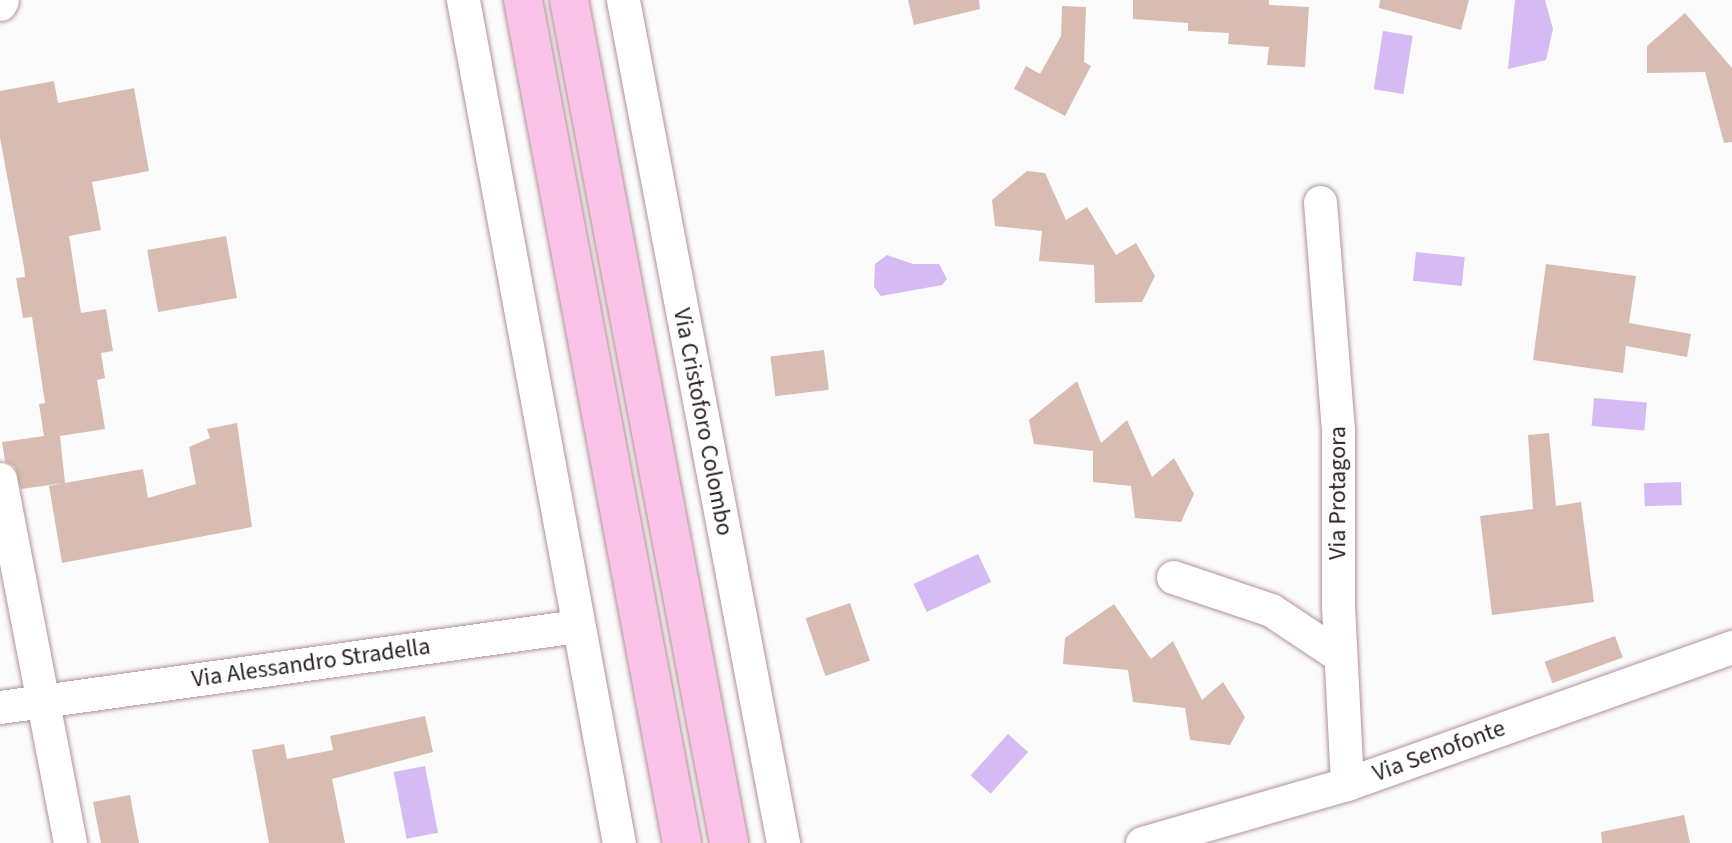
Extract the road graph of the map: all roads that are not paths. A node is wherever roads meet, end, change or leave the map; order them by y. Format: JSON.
{"nodes":[{"id":1,"x":463,"y":0,"type":"edge"},
{"id":2,"x":523,"y":0,"type":"edge"},
{"id":3,"x":569,"y":0,"type":"edge"},
{"id":4,"x":623,"y":0,"type":"edge"},
{"id":5,"x":1320,"y":202,"type":"dead end"},
{"id":6,"x":0,"y":480,"type":"edge"},
{"id":7,"x":1172,"y":577,"type":"dead end"},
{"id":8,"x":577,"y":626,"type":"junction"},
{"id":9,"x":1732,"y":647,"type":"edge"},
{"id":10,"x":1340,"y":656,"type":"junction"},
{"id":11,"x":44,"y":700,"type":"junction"},
{"id":12,"x":0,"y":707,"type":"edge"},
{"id":13,"x":1347,"y":784,"type":"junction"},
{"id":14,"x":70,"y":843,"type":"edge"},
{"id":15,"x":619,"y":843,"type":"edge"},
{"id":16,"x":682,"y":843,"type":"edge"},
{"id":17,"x":729,"y":843,"type":"edge"},
{"id":18,"x":783,"y":843,"type":"edge"},
{"id":19,"x":1142,"y":843,"type":"edge"}],
"edges":[{"from":1,"to":8,"type":"street"},
{"from":2,"to":16,"type":"main road"},
{"from":3,"to":17,"type":"main road"},
{"from":4,"to":18,"type":"street","name":"Via Cristoforo Colombo"},
{"from":5,"to":10,"type":"street","name":"Via Protagora"},
{"from":6,"to":11,"type":"street"},
{"from":7,"to":10,"type":"street"},
{"from":8,"to":11,"type":"street","name":"Via Alessandro Stradella"},
{"from":8,"to":15,"type":"street"},
{"from":9,"to":13,"type":"street","name":"Via Senofonte"},
{"from":10,"to":13,"type":"street","name":"Via Protagora"},
{"from":11,"to":12,"type":"street","name":"Via Alessandro Stradella"},
{"from":11,"to":14,"type":"street"},
{"from":13,"to":19,"type":"street","name":"Via Senofonte"}]}
